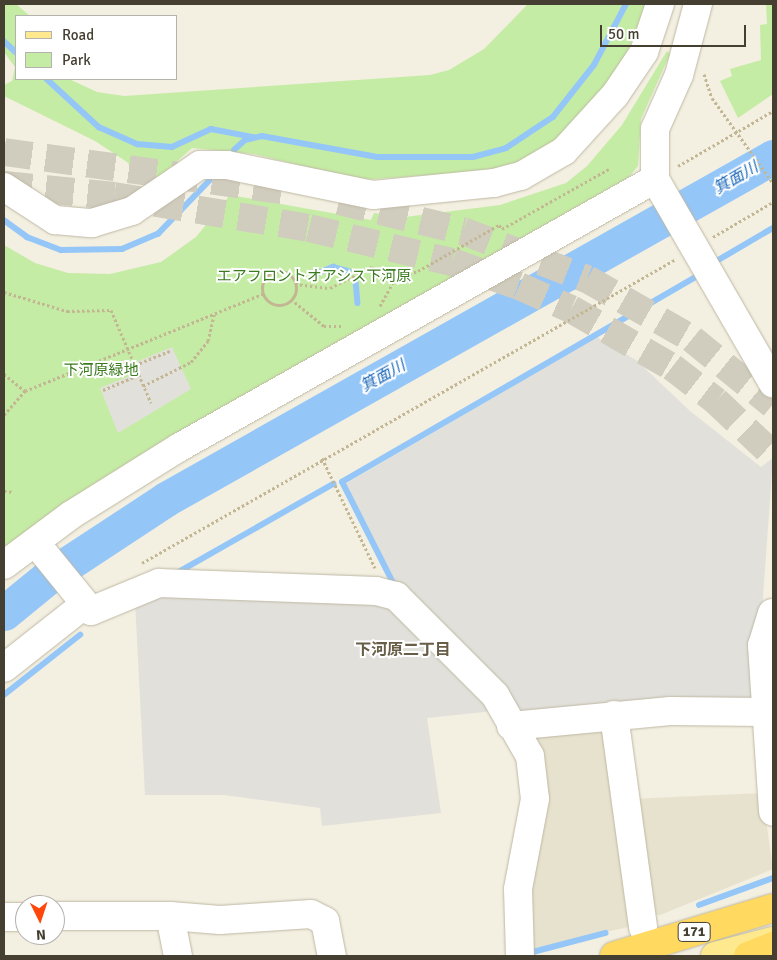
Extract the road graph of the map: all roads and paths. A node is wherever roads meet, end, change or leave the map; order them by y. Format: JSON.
{"nodes":[{"id":1,"x":660,"y":4,"type":"edge"},
{"id":2,"x":698,"y":4,"type":"edge"},
{"id":3,"x":703,"y":72,"type":"dead end"},
{"id":4,"x":773,"y":111,"type":"edge"},
{"id":5,"x":735,"y":134,"type":"junction"},
{"id":6,"x":608,"y":169,"type":"dead end"},
{"id":7,"x":656,"y":182,"type":"junction"},
{"id":8,"x":773,"y":183,"type":"edge"},
{"id":9,"x":4,"y":187,"type":"edge"},
{"id":10,"x":773,"y":202,"type":"edge"},
{"id":11,"x":692,"y":247,"type":"junction"},
{"id":12,"x":395,"y":279,"type":"junction"},
{"id":13,"x":295,"y":284,"type":"junction"},
{"id":14,"x":4,"y":294,"type":"edge"},
{"id":15,"x":263,"y":294,"type":"junction"},
{"id":16,"x":291,"y":299,"type":"junction"},
{"id":17,"x":375,"y":311,"type":"dead end"},
{"id":18,"x":214,"y":314,"type":"junction"},
{"id":19,"x":350,"y":325,"type":"dead end"},
{"id":20,"x":128,"y":349,"type":"junction"},
{"id":21,"x":170,"y":351,"type":"dead end"},
{"id":22,"x":135,"y":366,"type":"junction"},
{"id":23,"x":4,"y":374,"type":"edge"},
{"id":24,"x":138,"y":375,"type":"junction"},
{"id":25,"x":773,"y":383,"type":"edge"},
{"id":26,"x":143,"y":386,"type":"junction"},
{"id":27,"x":103,"y":390,"type":"dead end"},
{"id":28,"x":25,"y":392,"type":"junction"},
{"id":29,"x":151,"y":404,"type":"dead end"},
{"id":30,"x":4,"y":415,"type":"edge"},
{"id":31,"x":322,"y":458,"type":"junction"},
{"id":32,"x":4,"y":491,"type":"edge"},
{"id":33,"x":13,"y":492,"type":"dead end"},
{"id":34,"x":38,"y":546,"type":"junction"},
{"id":35,"x":4,"y":565,"type":"edge"},
{"id":36,"x":133,"y":568,"type":"dead end"},
{"id":37,"x":396,"y":596,"type":"junction"},
{"id":38,"x":83,"y":602,"type":"junction"},
{"id":39,"x":773,"y":610,"type":"edge"},
{"id":40,"x":4,"y":668,"type":"edge"},
{"id":41,"x":764,"y":712,"type":"junction"},
{"id":42,"x":614,"y":715,"type":"junction"},
{"id":43,"x":511,"y":726,"type":"junction"},
{"id":44,"x":773,"y":812,"type":"edge"},
{"id":45,"x":773,"y":908,"type":"edge"},
{"id":46,"x":65,"y":916,"type":"edge"},
{"id":47,"x":170,"y":916,"type":"junction"},
{"id":48,"x":643,"y":928,"type":"dead end"},
{"id":49,"x":773,"y":941,"type":"edge"},
{"id":50,"x":773,"y":946,"type":"edge"},
{"id":51,"x":178,"y":956,"type":"edge"},
{"id":52,"x":332,"y":956,"type":"edge"},
{"id":53,"x":520,"y":956,"type":"edge"},
{"id":54,"x":614,"y":956,"type":"edge"},
{"id":55,"x":715,"y":956,"type":"edge"},
{"id":56,"x":748,"y":956,"type":"edge"}],
"edges":[{"from":1,"to":9,"type":"street"},
{"from":2,"to":7,"type":"street"},
{"from":3,"to":5,"type":"path"},
{"from":4,"to":5,"type":"path"},
{"from":5,"to":7,"type":"path"},
{"from":5,"to":8,"type":"path"},
{"from":6,"to":12,"type":"path"},
{"from":7,"to":11,"type":"street"},
{"from":7,"to":34,"type":"street"},
{"from":10,"to":11,"type":"path"},
{"from":11,"to":25,"type":"street"},
{"from":11,"to":31,"type":"path"},
{"from":12,"to":13,"type":"path"},
{"from":12,"to":17,"type":"path"},
{"from":13,"to":15,"type":"path"},
{"from":13,"to":16,"type":"path"},
{"from":14,"to":20,"type":"path"},
{"from":15,"to":16,"type":"path"},
{"from":15,"to":18,"type":"path"},
{"from":16,"to":19,"type":"path"},
{"from":18,"to":20,"type":"path"},
{"from":18,"to":26,"type":"path"},
{"from":20,"to":22,"type":"path"},
{"from":20,"to":28,"type":"path"},
{"from":21,"to":22,"type":"path"},
{"from":22,"to":24,"type":"path"},
{"from":23,"to":28,"type":"path"},
{"from":24,"to":26,"type":"path"},
{"from":24,"to":27,"type":"path"},
{"from":26,"to":29,"type":"path"},
{"from":28,"to":30,"type":"path"},
{"from":31,"to":36,"type":"path"},
{"from":31,"to":37,"type":"path"},
{"from":32,"to":33,"type":"path"},
{"from":34,"to":35,"type":"street"},
{"from":34,"to":38,"type":"street"},
{"from":37,"to":38,"type":"street"},
{"from":37,"to":43,"type":"street"},
{"from":38,"to":40,"type":"street"},
{"from":39,"to":41,"type":"street"},
{"from":41,"to":42,"type":"street"},
{"from":41,"to":44,"type":"street"},
{"from":42,"to":43,"type":"street"},
{"from":42,"to":48,"type":"street"},
{"from":43,"to":53,"type":"street"},
{"from":45,"to":54,"type":"highway","number":"171"},
{"from":46,"to":47,"type":"street"},
{"from":47,"to":51,"type":"street"},
{"from":47,"to":52,"type":"street"},
{"from":49,"to":55,"type":"main road"},
{"from":50,"to":56,"type":"highway"}]}
